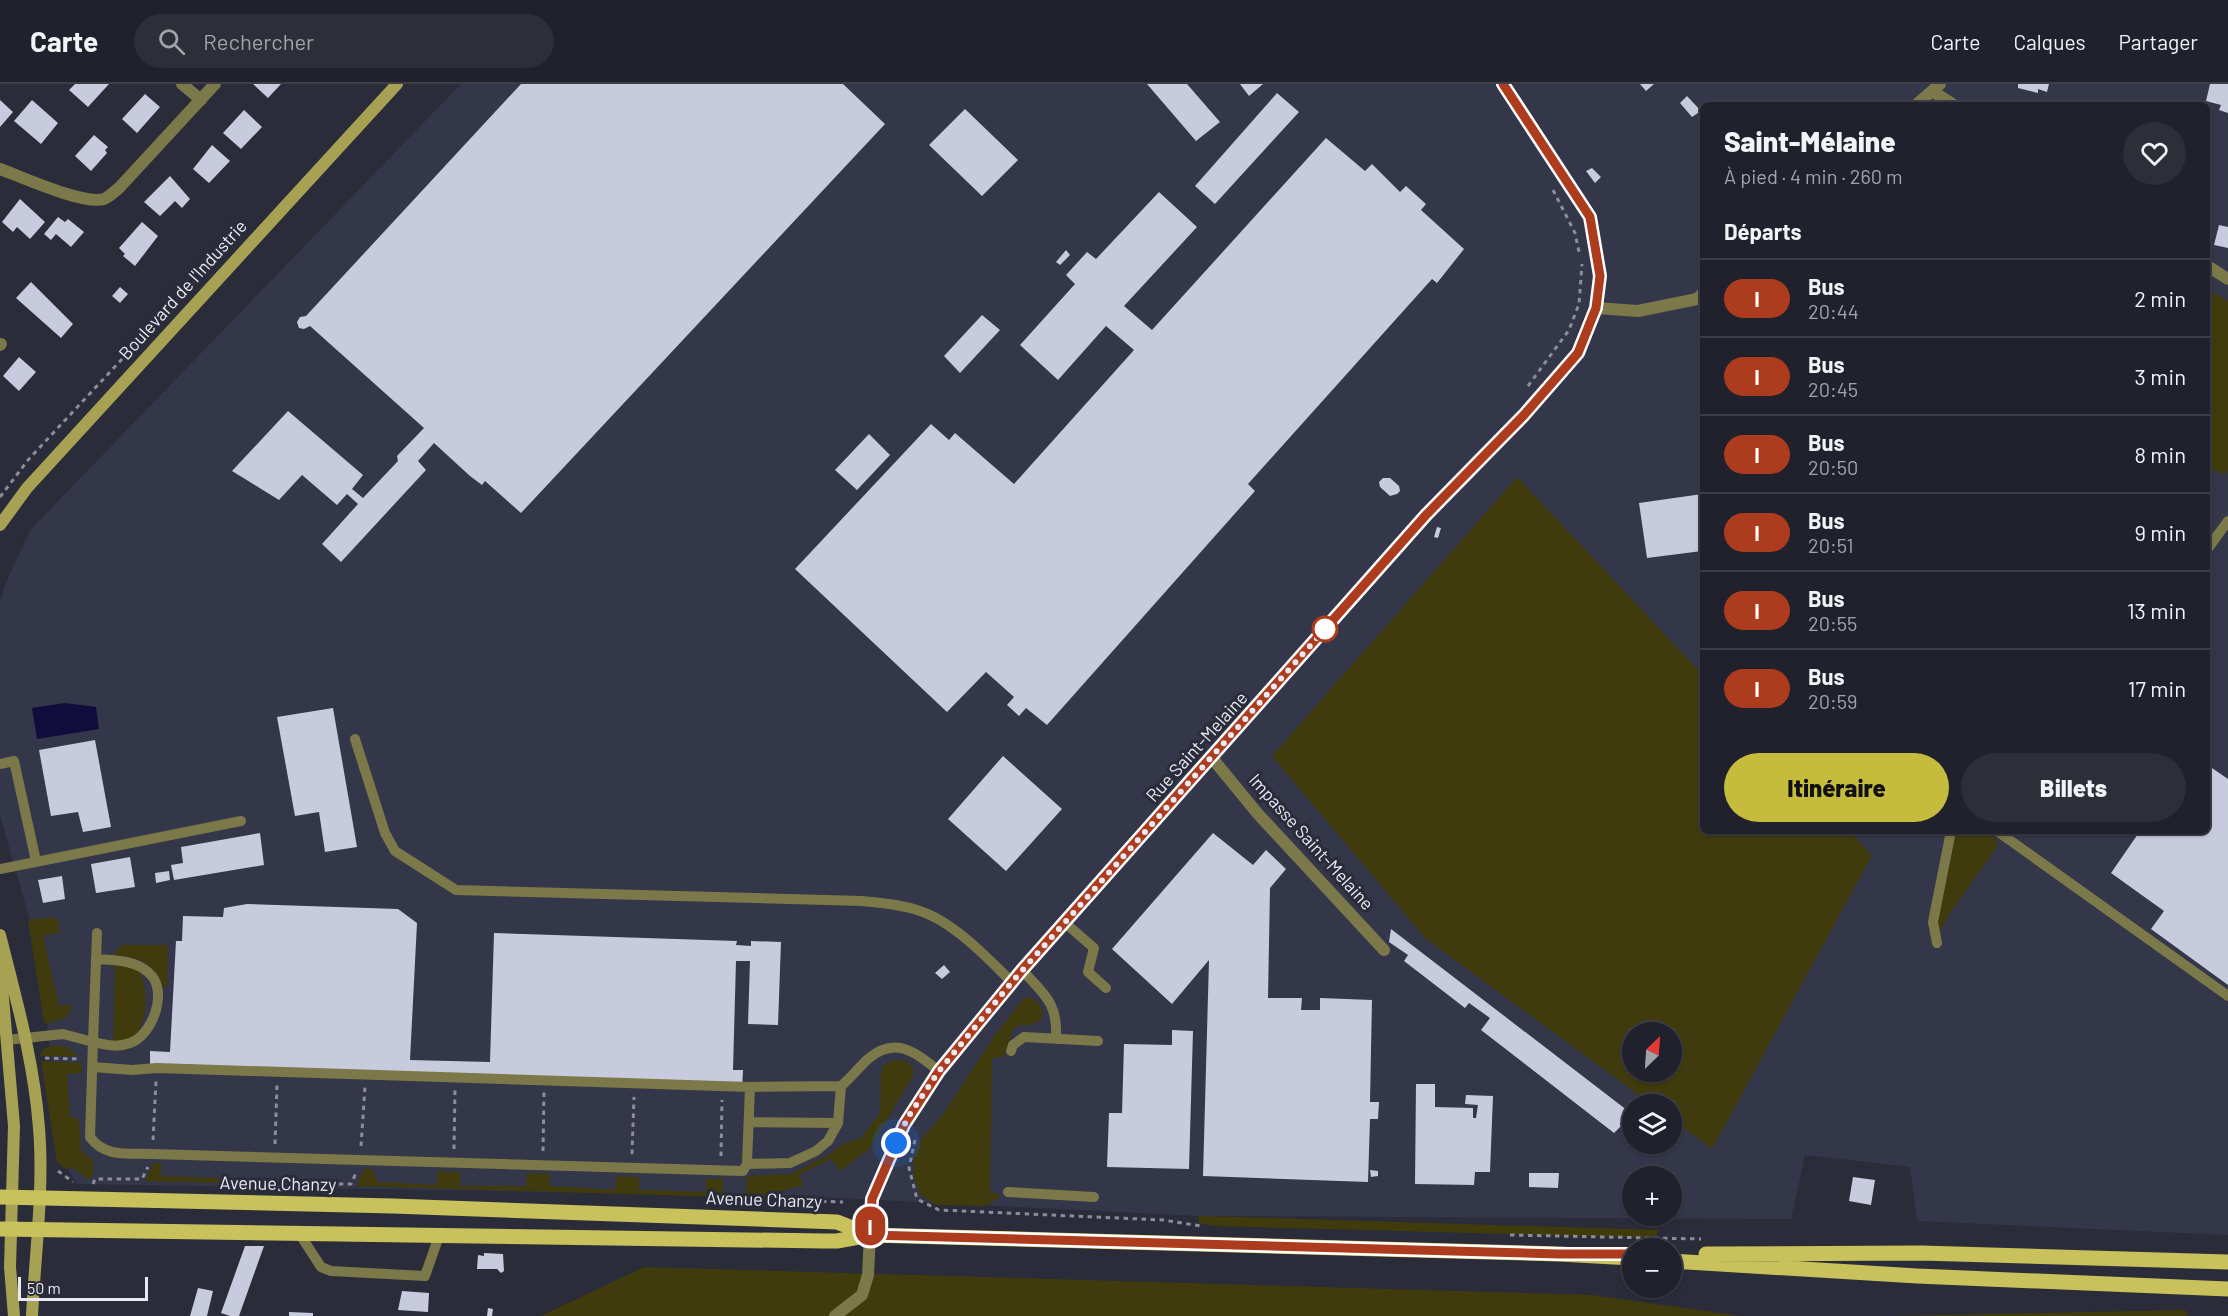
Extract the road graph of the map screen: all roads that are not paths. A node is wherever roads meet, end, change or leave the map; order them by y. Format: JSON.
{"nodes":[{"id":1,"x":182,"y":84,"type":"edge"},
{"id":2,"x":215,"y":84,"type":"edge"},
{"id":3,"x":396,"y":84,"type":"edge"},
{"id":4,"x":1503,"y":84,"type":"edge"},
{"id":5,"x":1936,"y":88,"type":"edge"},
{"id":6,"x":201,"y":100,"type":"junction"},
{"id":7,"x":1920,"y":102,"type":"edge"},
{"id":8,"x":1951,"y":102,"type":"edge"},
{"id":9,"x":0,"y":169,"type":"edge"},
{"id":10,"x":2210,"y":268,"type":"edge"},
{"id":11,"x":2228,"y":279,"type":"edge"},
{"id":12,"x":1700,"y":299,"type":"edge"},
{"id":13,"x":1596,"y":308,"type":"junction"},
{"id":14,"x":2228,"y":521,"type":"edge"},
{"id":15,"x":0,"y":525,"type":"edge"},
{"id":16,"x":2210,"y":546,"type":"edge"},
{"id":17,"x":355,"y":739,"type":"dead end"},
{"id":18,"x":1212,"y":758,"type":"junction"},
{"id":19,"x":0,"y":764,"type":"edge"},
{"id":20,"x":241,"y":821,"type":"dead end"},
{"id":21,"x":1950,"y":834,"type":"edge"},
{"id":22,"x":2001,"y":834,"type":"edge"},
{"id":23,"x":36,"y":861,"type":"junction"},
{"id":24,"x":0,"y":868,"type":"edge"},
{"id":25,"x":1064,"y":922,"type":"junction"},
{"id":26,"x":97,"y":933,"type":"dead end"},
{"id":27,"x":0,"y":935,"type":"edge"},
{"id":28,"x":1937,"y":943,"type":"dead end"},
{"id":29,"x":1384,"y":950,"type":"dead end"},
{"id":30,"x":96,"y":958,"type":"junction"},
{"id":31,"x":0,"y":963,"type":"edge"},
{"id":32,"x":1022,"y":970,"type":"junction"},
{"id":33,"x":1012,"y":982,"type":"junction"},
{"id":34,"x":1106,"y":988,"type":"dead end"},
{"id":35,"x":2228,"y":996,"type":"edge"},
{"id":36,"x":27,"y":1038,"type":"junction"},
{"id":37,"x":1056,"y":1039,"type":"junction"},
{"id":38,"x":7,"y":1040,"type":"junction"},
{"id":39,"x":93,"y":1041,"type":"junction"},
{"id":40,"x":1098,"y":1041,"type":"dead end"},
{"id":41,"x":1011,"y":1051,"type":"dead end"},
{"id":42,"x":93,"y":1067,"type":"junction"},
{"id":43,"x":939,"y":1071,"type":"junction"},
{"id":44,"x":841,"y":1086,"type":"junction"},
{"id":45,"x":750,"y":1087,"type":"junction"},
{"id":46,"x":749,"y":1122,"type":"junction"},
{"id":47,"x":838,"y":1122,"type":"junction"},
{"id":48,"x":747,"y":1164,"type":"junction"},
{"id":49,"x":1008,"y":1192,"type":"dead end"},
{"id":50,"x":6,"y":1197,"type":"edge"},
{"id":51,"x":1094,"y":1197,"type":"dead end"},
{"id":52,"x":39,"y":1198,"type":"junction"},
{"id":53,"x":5,"y":1229,"type":"edge"},
{"id":54,"x":37,"y":1230,"type":"junction"},
{"id":55,"x":299,"y":1233,"type":"junction"},
{"id":56,"x":870,"y":1235,"type":"junction"},
{"id":57,"x":439,"y":1236,"type":"junction"},
{"id":58,"x":1559,"y":1254,"type":"junction"},
{"id":59,"x":1622,"y":1254,"type":"edge"},
{"id":60,"x":1682,"y":1254,"type":"edge"},
{"id":61,"x":0,"y":1257,"type":"edge"},
{"id":62,"x":1622,"y":1257,"type":"edge"},
{"id":63,"x":1682,"y":1262,"type":"edge"},
{"id":64,"x":2228,"y":1262,"type":"edge"},
{"id":65,"x":10,"y":1267,"type":"junction"},
{"id":66,"x":2228,"y":1289,"type":"edge"},
{"id":67,"x":14,"y":1316,"type":"edge"},
{"id":68,"x":32,"y":1316,"type":"edge"},
{"id":69,"x":835,"y":1316,"type":"edge"}],
"edges":[{"from":1,"to":6,"type":"street"},
{"from":2,"to":6,"type":"street"},
{"from":3,"to":15,"type":"main road","name":"Boulevard de l'Industrie"},
{"from":4,"to":13,"type":"main road","name":"Rue Saint-Melaine"},
{"from":5,"to":7,"type":"street"},
{"from":5,"to":8,"type":"street"},
{"from":6,"to":9,"type":"street"},
{"from":10,"to":11,"type":"street"},
{"from":12,"to":13,"type":"street"},
{"from":13,"to":18,"type":"main road","name":"Rue Saint-Melaine"},
{"from":14,"to":16,"type":"lane"},
{"from":17,"to":33,"type":"lane"},
{"from":18,"to":25,"type":"main road","name":"Rue Saint-Melaine"},
{"from":18,"to":29,"type":"street","name":"Impasse Saint-Melaine"},
{"from":19,"to":23,"type":"lane"},
{"from":20,"to":23,"type":"lane"},
{"from":21,"to":28,"type":"lane"},
{"from":22,"to":35,"type":"lane"},
{"from":23,"to":24,"type":"lane"},
{"from":25,"to":32,"type":"main road","name":"Rue Saint-Melaine"},
{"from":25,"to":34,"type":"lane"},
{"from":26,"to":30,"type":"lane"},
{"from":27,"to":36,"type":"main road"},
{"from":30,"to":39,"type":"lane"},
{"from":30,"to":39,"type":"lane"},
{"from":31,"to":38,"type":"main road"},
{"from":32,"to":33,"type":"main road","name":"Rue Saint-Melaine"},
{"from":32,"to":37,"type":"lane"},
{"from":33,"to":43,"type":"main road","name":"Rue Saint-Melaine"},
{"from":36,"to":38,"type":"lane"},
{"from":36,"to":39,"type":"lane"},
{"from":36,"to":52,"type":"main road"},
{"from":37,"to":40,"type":"lane"},
{"from":37,"to":41,"type":"lane"},
{"from":38,"to":50,"type":"main road"},
{"from":39,"to":42,"type":"lane"},
{"from":42,"to":45,"type":"lane"},
{"from":42,"to":48,"type":"lane"},
{"from":43,"to":44,"type":"lane"},
{"from":43,"to":56,"type":"main road","name":"Rue Saint-Melaine"},
{"from":44,"to":45,"type":"lane"},
{"from":44,"to":47,"type":"lane"},
{"from":45,"to":46,"type":"lane"},
{"from":46,"to":47,"type":"lane"},
{"from":46,"to":48,"type":"lane"},
{"from":47,"to":48,"type":"lane"},
{"from":49,"to":51,"type":"lane"},
{"from":50,"to":52,"type":"main road","name":"Avenue Chanzy"},
{"from":50,"to":53,"type":"main road"},
{"from":52,"to":54,"type":"main road"},
{"from":52,"to":56,"type":"main road","name":"Avenue Chanzy"},
{"from":53,"to":54,"type":"main road"},
{"from":53,"to":65,"type":"main road"},
{"from":54,"to":55,"type":"main road"},
{"from":54,"to":68,"type":"main road"},
{"from":55,"to":57,"type":"main road"},
{"from":55,"to":57,"type":"lane"},
{"from":56,"to":57,"type":"main road"},
{"from":56,"to":58,"type":"main road"},
{"from":56,"to":69,"type":"street"},
{"from":58,"to":59,"type":"main road"},
{"from":58,"to":62,"type":"main road"},
{"from":60,"to":64,"type":"main road"},
{"from":61,"to":65,"type":"main road"},
{"from":63,"to":66,"type":"main road"},
{"from":65,"to":67,"type":"main road"}]}
